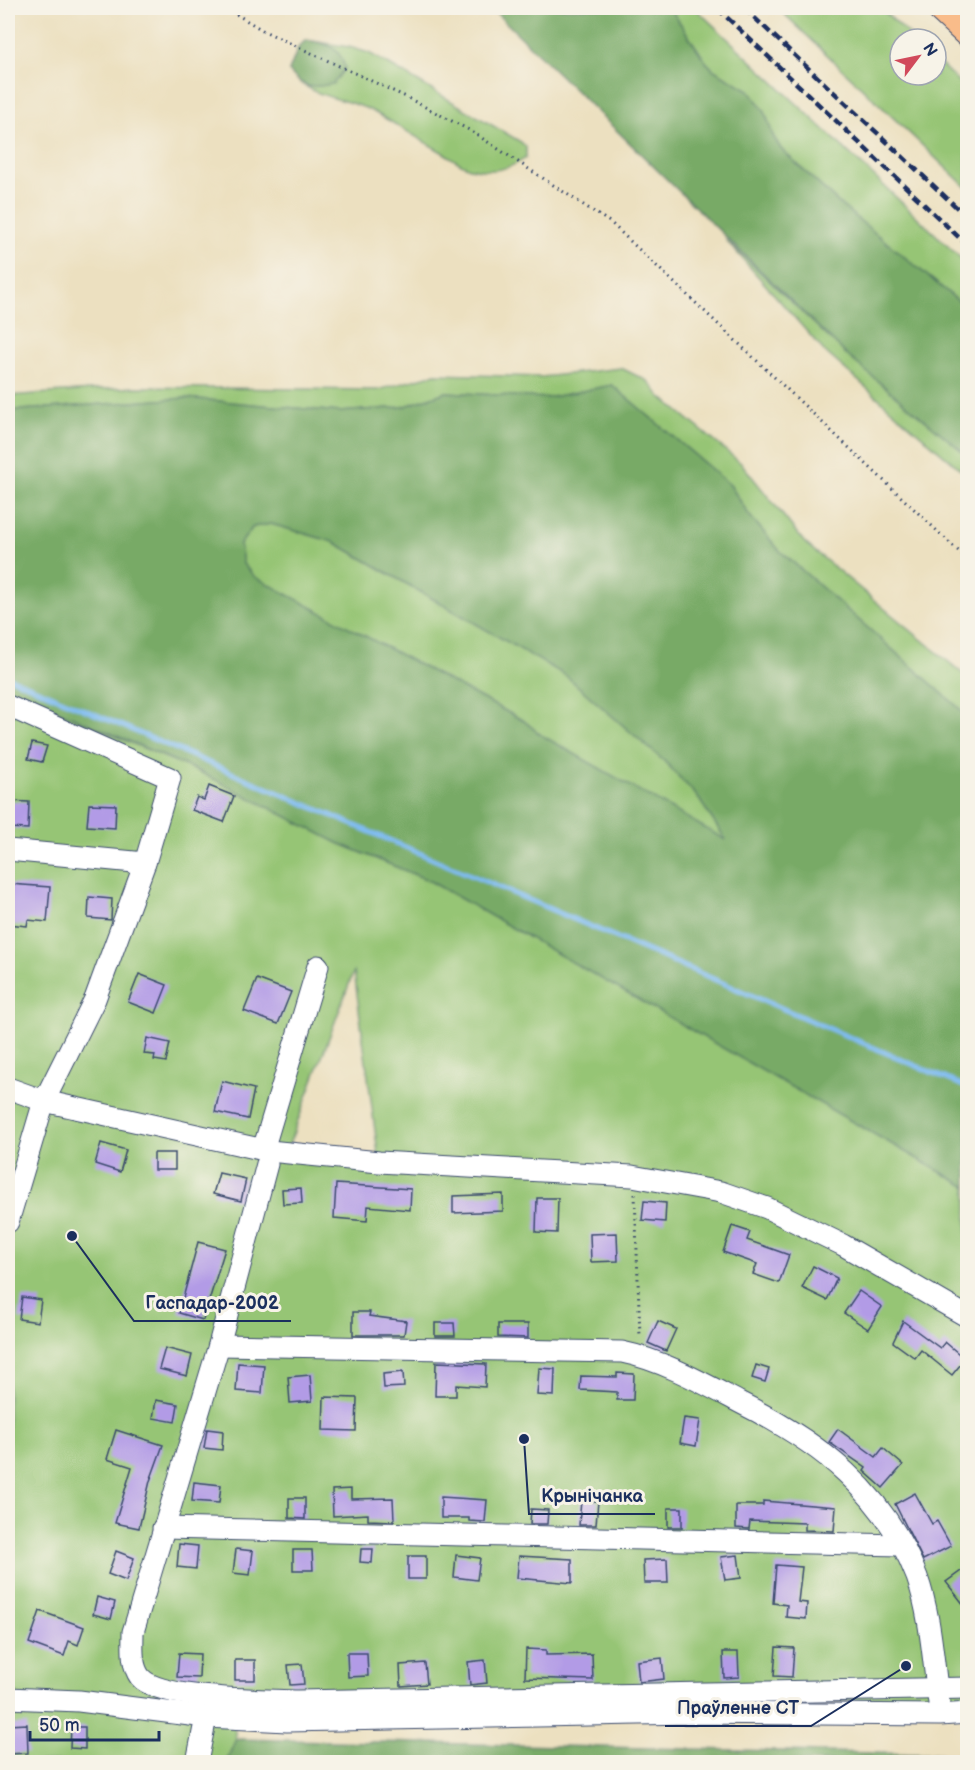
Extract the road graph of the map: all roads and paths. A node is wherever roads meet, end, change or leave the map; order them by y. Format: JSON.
{"nodes":[{"id":1,"x":226,"y":8,"type":"edge"},
{"id":2,"x":942,"y":8,"type":"edge"},
{"id":3,"x":968,"y":32,"type":"edge"},
{"id":4,"x":968,"y":561,"type":"edge"},
{"id":5,"x":8,"y":706,"type":"edge"},
{"id":6,"x":8,"y":849,"type":"edge"},
{"id":7,"x":145,"y":863,"type":"junction"},
{"id":8,"x":318,"y":966,"type":"dead end"},
{"id":9,"x":8,"y":1088,"type":"edge"},
{"id":10,"x":44,"y":1101,"type":"junction"},
{"id":11,"x":265,"y":1157,"type":"junction"},
{"id":12,"x":635,"y":1177,"type":"junction"},
{"id":13,"x":8,"y":1222,"type":"edge"},
{"id":14,"x":968,"y":1317,"type":"edge"},
{"id":15,"x":219,"y":1345,"type":"junction"},
{"id":16,"x":640,"y":1356,"type":"junction"},
{"id":17,"x":163,"y":1528,"type":"junction"},
{"id":18,"x":901,"y":1545,"type":"junction"},
{"id":19,"x":968,"y":1688,"type":"edge"},
{"id":20,"x":937,"y":1690,"type":"junction"},
{"id":21,"x":8,"y":1698,"type":"edge"},
{"id":22,"x":968,"y":1713,"type":"edge"},
{"id":23,"x":940,"y":1715,"type":"junction"},
{"id":24,"x":206,"y":1717,"type":"junction"},
{"id":25,"x":196,"y":1762,"type":"edge"}],
"edges":[{"from":1,"to":4,"type":"path"},
{"from":2,"to":3,"type":"highway"},
{"from":5,"to":7,"type":"street"},
{"from":6,"to":7,"type":"street"},
{"from":7,"to":10,"type":"street"},
{"from":8,"to":11,"type":"street"},
{"from":9,"to":10,"type":"street"},
{"from":10,"to":11,"type":"street"},
{"from":10,"to":13,"type":"street"},
{"from":11,"to":12,"type":"street"},
{"from":11,"to":15,"type":"street"},
{"from":12,"to":14,"type":"street"},
{"from":12,"to":16,"type":"path"},
{"from":15,"to":16,"type":"street"},
{"from":15,"to":17,"type":"street"},
{"from":16,"to":18,"type":"street"},
{"from":17,"to":18,"type":"street"},
{"from":17,"to":20,"type":"street"},
{"from":18,"to":20,"type":"street"},
{"from":19,"to":20,"type":"street"},
{"from":20,"to":23,"type":"street"},
{"from":21,"to":24,"type":"street"},
{"from":22,"to":23,"type":"street"},
{"from":23,"to":24,"type":"street"},
{"from":24,"to":25,"type":"street"}]}
